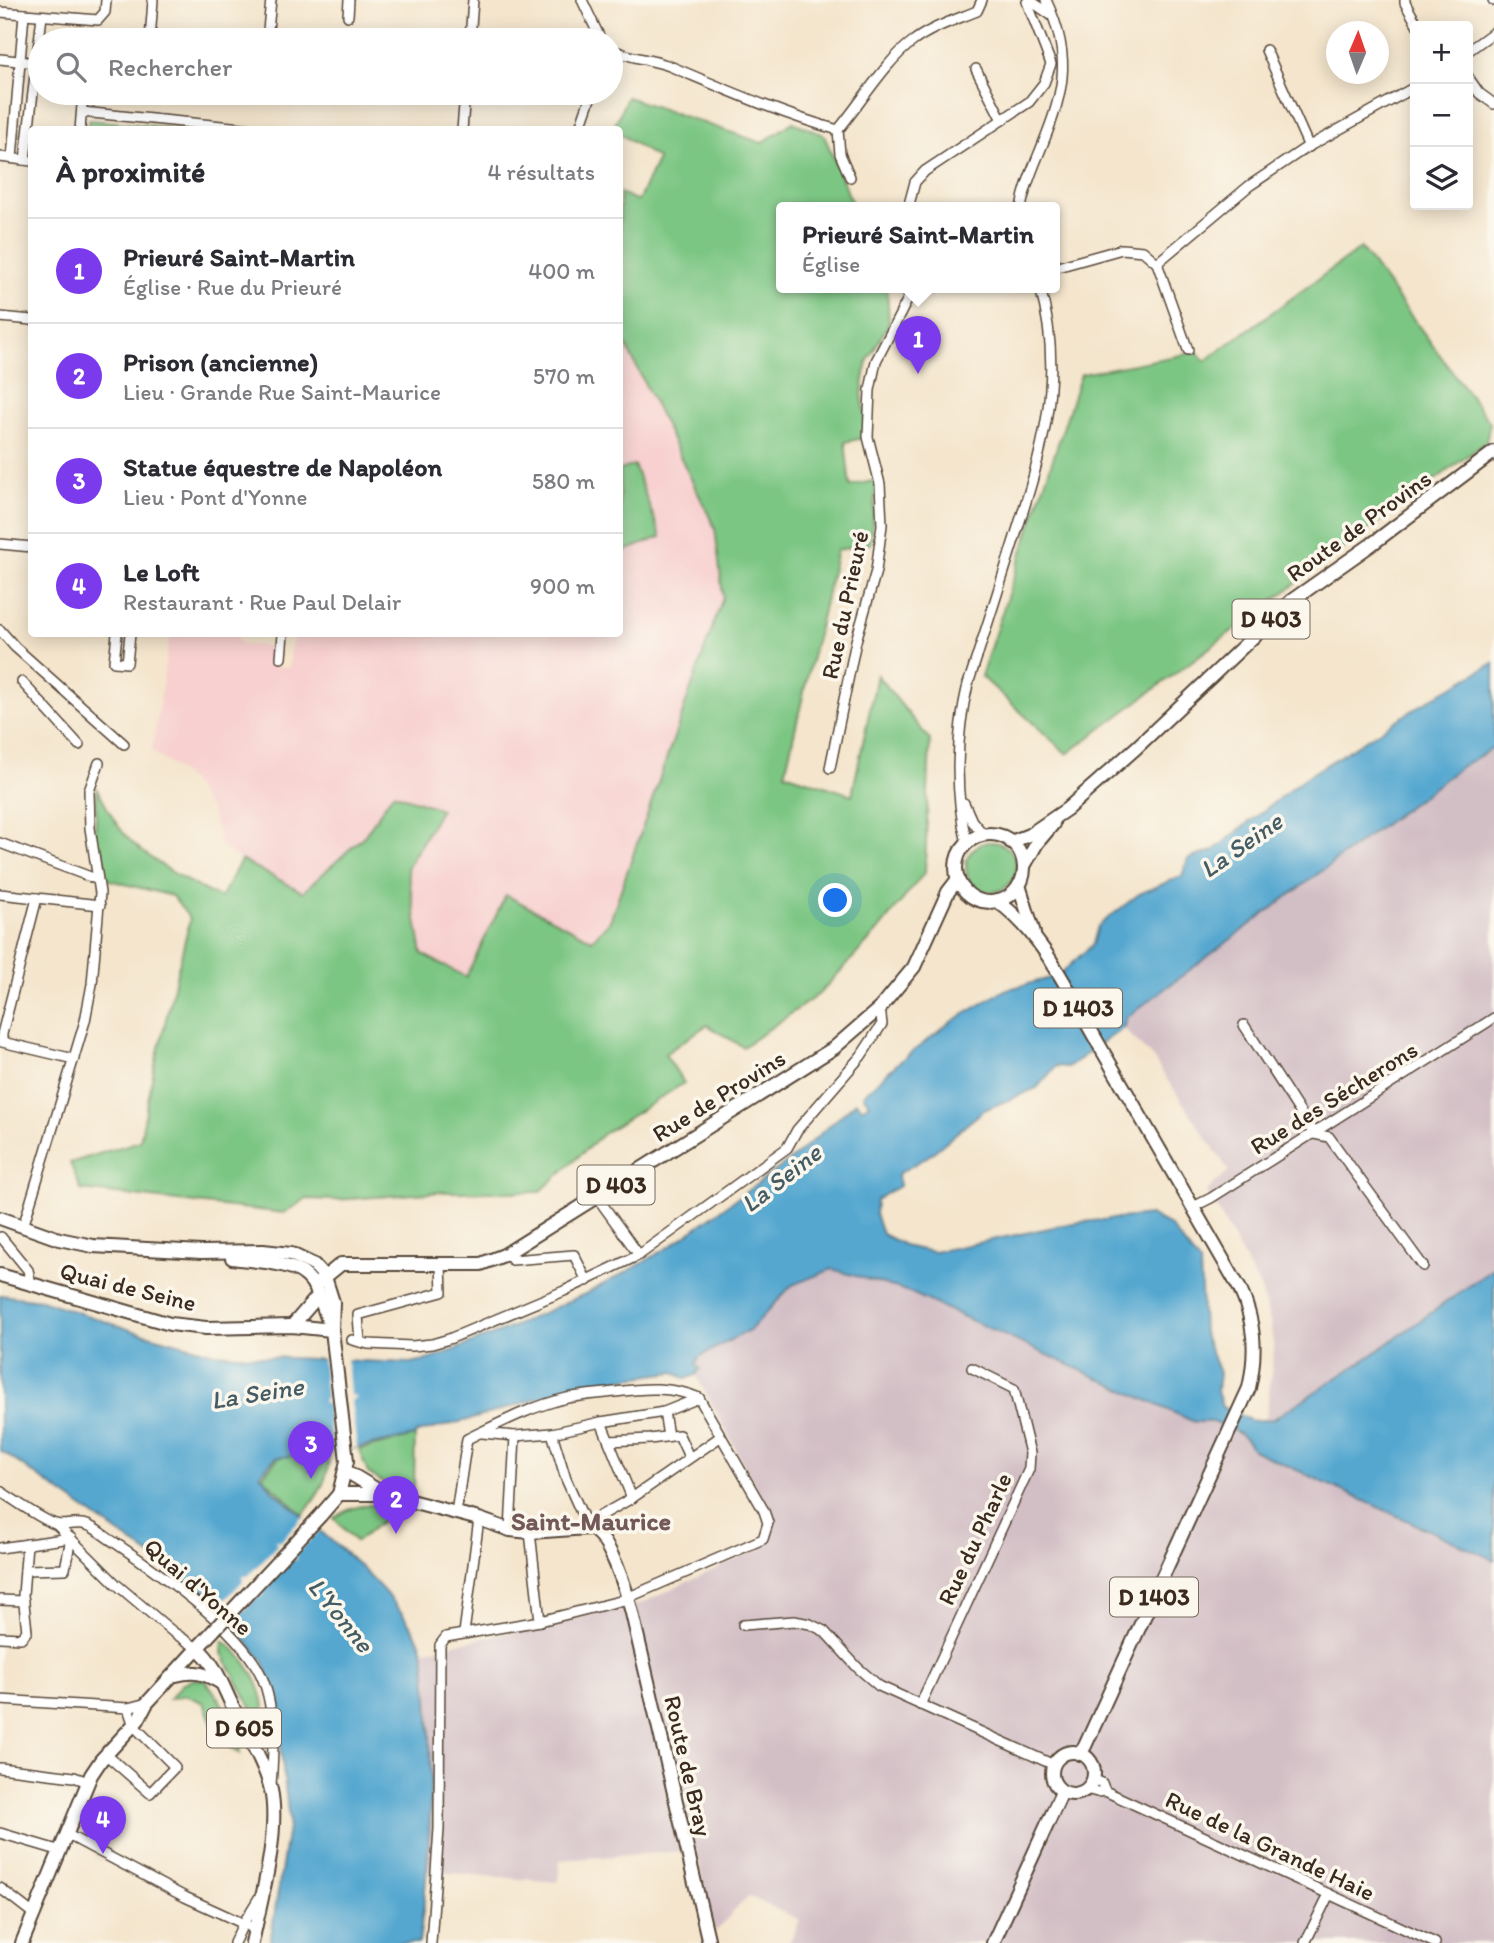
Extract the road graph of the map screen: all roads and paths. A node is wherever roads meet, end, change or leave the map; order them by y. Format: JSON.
{"nodes":[{"id":1,"x":106,"y":0,"type":"edge"},
{"id":2,"x":153,"y":0,"type":"edge"},
{"id":3,"x":271,"y":0,"type":"edge"},
{"id":4,"x":349,"y":0,"type":"edge"},
{"id":5,"x":473,"y":0,"type":"edge"},
{"id":6,"x":582,"y":0,"type":"edge"},
{"id":7,"x":982,"y":0,"type":"edge"},
{"id":8,"x":1046,"y":0,"type":"edge"},
{"id":9,"x":1405,"y":0,"type":"edge"},
{"id":10,"x":1028,"y":1,"type":"edge"},
{"id":11,"x":0,"y":12,"type":"edge"},
{"id":12,"x":24,"y":14,"type":"junction"},
{"id":13,"x":42,"y":16,"type":"junction"},
{"id":14,"x":348,"y":16,"type":"dead end"},
{"id":15,"x":1053,"y":16,"type":"junction"},
{"id":16,"x":1415,"y":21,"type":"edge"},
{"id":17,"x":40,"y":28,"type":"edge"},
{"id":18,"x":151,"y":28,"type":"edge"},
{"id":19,"x":268,"y":28,"type":"edge"},
{"id":20,"x":471,"y":28,"type":"edge"},
{"id":21,"x":595,"y":28,"type":"edge"},
{"id":22,"x":1494,"y":32,"type":"edge"},
{"id":23,"x":1473,"y":47,"type":"edge"},
{"id":24,"x":1266,"y":50,"type":"dead end"},
{"id":25,"x":623,"y":55,"type":"edge"},
{"id":26,"x":0,"y":59,"type":"edge"},
{"id":27,"x":20,"y":62,"type":"junction"},
{"id":28,"x":28,"y":62,"type":"edge"},
{"id":29,"x":976,"y":69,"type":"dead end"},
{"id":30,"x":1473,"y":84,"type":"edge"},
{"id":31,"x":1410,"y":90,"type":"edge"},
{"id":32,"x":1494,"y":104,"type":"edge"},
{"id":33,"x":32,"y":105,"type":"edge"},
{"id":34,"x":82,"y":105,"type":"edge"},
{"id":35,"x":464,"y":105,"type":"edge"},
{"id":36,"x":588,"y":105,"type":"edge"},
{"id":37,"x":82,"y":112,"type":"junction"},
{"id":38,"x":1002,"y":120,"type":"junction"},
{"id":39,"x":31,"y":126,"type":"edge"},
{"id":40,"x":80,"y":126,"type":"edge"},
{"id":41,"x":222,"y":126,"type":"edge"},
{"id":42,"x":462,"y":126,"type":"edge"},
{"id":43,"x":580,"y":126,"type":"edge"},
{"id":44,"x":838,"y":130,"type":"junction"},
{"id":45,"x":1309,"y":147,"type":"junction"},
{"id":46,"x":0,"y":157,"type":"edge"},
{"id":47,"x":12,"y":158,"type":"junction"},
{"id":48,"x":28,"y":160,"type":"edge"},
{"id":49,"x":850,"y":177,"type":"dead end"},
{"id":50,"x":910,"y":202,"type":"edge"},
{"id":51,"x":1022,"y":202,"type":"edge"},
{"id":52,"x":1157,"y":262,"type":"junction"},
{"id":53,"x":1060,"y":267,"type":"edge"},
{"id":54,"x":909,"y":293,"type":"edge"},
{"id":55,"x":1041,"y":293,"type":"edge"},
{"id":56,"x":0,"y":317,"type":"edge"},
{"id":57,"x":28,"y":320,"type":"edge"},
{"id":58,"x":1188,"y":350,"type":"dead end"},
{"id":59,"x":1494,"y":452,"type":"edge"},
{"id":60,"x":0,"y":544,"type":"edge"},
{"id":61,"x":28,"y":547,"type":"edge"},
{"id":62,"x":0,"y":630,"type":"edge"},
{"id":63,"x":117,"y":637,"type":"edge"},
{"id":64,"x":131,"y":637,"type":"edge"},
{"id":65,"x":283,"y":637,"type":"edge"},
{"id":66,"x":281,"y":658,"type":"dead end"},
{"id":67,"x":22,"y":682,"type":"dead end"},
{"id":68,"x":124,"y":744,"type":"dead end"},
{"id":69,"x":79,"y":745,"type":"dead end"},
{"id":70,"x":99,"y":763,"type":"dead end"},
{"id":71,"x":830,"y":768,"type":"dead end"},
{"id":72,"x":960,"y":791,"type":"junction"},
{"id":73,"x":1067,"y":809,"type":"junction"},
{"id":74,"x":984,"y":835,"type":"junction"},
{"id":75,"x":1011,"y":842,"type":"junction"},
{"id":76,"x":0,"y":843,"type":"edge"},
{"id":77,"x":967,"y":844,"type":"junction"},
{"id":78,"x":1024,"y":866,"type":"junction"},
{"id":79,"x":958,"y":878,"type":"junction"},
{"id":80,"x":96,"y":879,"type":"junction"},
{"id":81,"x":1019,"y":885,"type":"junction"},
{"id":82,"x":0,"y":894,"type":"edge"},
{"id":83,"x":971,"y":897,"type":"junction"},
{"id":84,"x":37,"y":898,"type":"junction"},
{"id":85,"x":998,"y":901,"type":"junction"},
{"id":86,"x":100,"y":905,"type":"junction"},
{"id":87,"x":940,"y":912,"type":"junction"},
{"id":88,"x":1036,"y":937,"type":"junction"},
{"id":89,"x":880,"y":1008,"type":"junction"},
{"id":90,"x":1494,"y":1018,"type":"edge"},
{"id":91,"x":1244,"y":1025,"type":"dead end"},
{"id":92,"x":74,"y":1059,"type":"junction"},
{"id":93,"x":1314,"y":1133,"type":"junction"},
{"id":94,"x":597,"y":1197,"type":"junction"},
{"id":95,"x":1193,"y":1207,"type":"junction"},
{"id":96,"x":0,"y":1218,"type":"edge"},
{"id":97,"x":23,"y":1227,"type":"junction"},
{"id":98,"x":1,"y":1237,"type":"edge"},
{"id":99,"x":201,"y":1252,"type":"junction"},
{"id":100,"x":508,"y":1252,"type":"junction"},
{"id":101,"x":639,"y":1255,"type":"junction"},
{"id":102,"x":441,"y":1265,"type":"junction"},
{"id":103,"x":1423,"y":1266,"type":"dead end"},
{"id":104,"x":0,"y":1275,"type":"edge"},
{"id":105,"x":325,"y":1277,"type":"junction"},
{"id":106,"x":587,"y":1281,"type":"junction"},
{"id":107,"x":31,"y":1283,"type":"junction"},
{"id":108,"x":316,"y":1291,"type":"junction"},
{"id":109,"x":330,"y":1321,"type":"junction"},
{"id":110,"x":295,"y":1322,"type":"junction"},
{"id":111,"x":972,"y":1368,"type":"dead end"},
{"id":112,"x":699,"y":1398,"type":"junction"},
{"id":113,"x":664,"y":1412,"type":"junction"},
{"id":114,"x":601,"y":1422,"type":"junction"},
{"id":115,"x":479,"y":1433,"type":"junction"},
{"id":116,"x":552,"y":1433,"type":"junction"},
{"id":117,"x":515,"y":1436,"type":"junction"},
{"id":118,"x":668,"y":1436,"type":"junction"},
{"id":119,"x":720,"y":1437,"type":"junction"},
{"id":120,"x":609,"y":1441,"type":"junction"},
{"id":121,"x":689,"y":1458,"type":"junction"},
{"id":122,"x":346,"y":1471,"type":"junction"},
{"id":123,"x":0,"y":1491,"type":"edge"},
{"id":124,"x":339,"y":1494,"type":"junction"},
{"id":125,"x":384,"y":1494,"type":"junction"},
{"id":126,"x":632,"y":1498,"type":"junction"},
{"id":127,"x":456,"y":1513,"type":"junction"},
{"id":128,"x":480,"y":1519,"type":"junction"},
{"id":129,"x":56,"y":1524,"type":"junction"},
{"id":130,"x":591,"y":1528,"type":"junction"},
{"id":131,"x":510,"y":1530,"type":"junction"},
{"id":132,"x":530,"y":1532,"type":"junction"},
{"id":133,"x":71,"y":1538,"type":"junction"},
{"id":134,"x":27,"y":1544,"type":"junction"},
{"id":135,"x":0,"y":1548,"type":"edge"},
{"id":136,"x":25,"y":1570,"type":"junction"},
{"id":137,"x":628,"y":1598,"type":"junction"},
{"id":138,"x":0,"y":1600,"type":"edge"},
{"id":139,"x":24,"y":1601,"type":"junction"},
{"id":140,"x":540,"y":1621,"type":"junction"},
{"id":141,"x":743,"y":1625,"type":"dead end"},
{"id":142,"x":464,"y":1633,"type":"junction"},
{"id":143,"x":3,"y":1638,"type":"edge"},
{"id":144,"x":197,"y":1648,"type":"junction"},
{"id":145,"x":176,"y":1675,"type":"junction"},
{"id":146,"x":222,"y":1683,"type":"junction"},
{"id":147,"x":0,"y":1700,"type":"edge"},
{"id":148,"x":147,"y":1703,"type":"junction"},
{"id":149,"x":920,"y":1704,"type":"junction"},
{"id":150,"x":128,"y":1708,"type":"junction"},
{"id":151,"x":134,"y":1726,"type":"junction"},
{"id":152,"x":109,"y":1753,"type":"junction"},
{"id":153,"x":1080,"y":1754,"type":"junction"},
{"id":154,"x":1054,"y":1765,"type":"junction"},
{"id":155,"x":0,"y":1768,"type":"edge"},
{"id":156,"x":88,"y":1782,"type":"junction"},
{"id":157,"x":1090,"y":1784,"type":"junction"},
{"id":158,"x":271,"y":1789,"type":"junction"},
{"id":159,"x":1062,"y":1791,"type":"junction"},
{"id":160,"x":0,"y":1833,"type":"edge"},
{"id":161,"x":68,"y":1835,"type":"junction"},
{"id":162,"x":61,"y":1851,"type":"junction"},
{"id":163,"x":0,"y":1888,"type":"edge"},
{"id":164,"x":1329,"y":1894,"type":"junction"},
{"id":165,"x":36,"y":1915,"type":"junction"},
{"id":166,"x":249,"y":1926,"type":"junction"},
{"id":167,"x":22,"y":1943,"type":"edge"},
{"id":168,"x":234,"y":1943,"type":"edge"},
{"id":169,"x":252,"y":1943,"type":"edge"},
{"id":170,"x":431,"y":1943,"type":"edge"},
{"id":171,"x":709,"y":1943,"type":"edge"},
{"id":172,"x":993,"y":1943,"type":"edge"},
{"id":173,"x":1305,"y":1943,"type":"edge"},
{"id":174,"x":1435,"y":1943,"type":"edge"}],
"edges":[{"from":1,"to":13,"type":"street"},
{"from":2,"to":18,"type":"street"},
{"from":3,"to":19,"type":"street"},
{"from":4,"to":14,"type":"street"},
{"from":5,"to":20,"type":"street"},
{"from":6,"to":21,"type":"street"},
{"from":7,"to":44,"type":"street"},
{"from":8,"to":15,"type":"street"},
{"from":9,"to":16,"type":"street"},
{"from":10,"to":15,"type":"street"},
{"from":10,"to":38,"type":"street"},
{"from":11,"to":12,"type":"street"},
{"from":12,"to":13,"type":"street"},
{"from":12,"to":27,"type":"street"},
{"from":13,"to":17,"type":"street"},
{"from":15,"to":51,"type":"street"},
{"from":22,"to":23,"type":"street"},
{"from":24,"to":45,"type":"street"},
{"from":25,"to":44,"type":"street"},
{"from":26,"to":27,"type":"street"},
{"from":27,"to":28,"type":"street"},
{"from":27,"to":47,"type":"street"},
{"from":29,"to":38,"type":"street"},
{"from":30,"to":32,"type":"street"},
{"from":31,"to":45,"type":"street"},
{"from":33,"to":39,"type":"street"},
{"from":34,"to":37,"type":"street"},
{"from":35,"to":42,"type":"street"},
{"from":36,"to":43,"type":"street"},
{"from":37,"to":40,"type":"street"},
{"from":37,"to":41,"type":"street"},
{"from":38,"to":50,"type":"street"},
{"from":44,"to":49,"type":"street"},
{"from":45,"to":52,"type":"street"},
{"from":46,"to":47,"type":"street"},
{"from":47,"to":48,"type":"street"},
{"from":52,"to":53,"type":"street"},
{"from":52,"to":58,"type":"street"},
{"from":54,"to":71,"type":"street","name":"Rue du Prieuré"},
{"from":55,"to":72,"type":"street"},
{"from":56,"to":57,"type":"street"},
{"from":59,"to":73,"type":"main road","name":"Route de Provins","number":"D 403"},
{"from":60,"to":61,"type":"street"},
{"from":62,"to":68,"type":"street"},
{"from":63,"to":64,"type":"street"},
{"from":65,"to":66,"type":"street"},
{"from":67,"to":69,"type":"street"},
{"from":70,"to":80,"type":"street"},
{"from":72,"to":74,"type":"street"},
{"from":72,"to":77,"type":"street"},
{"from":73,"to":75,"type":"main road","number":"D 403"},
{"from":73,"to":78,"type":"main road","number":"D 403"},
{"from":74,"to":75,"type":"main road"},
{"from":74,"to":77,"type":"main road"},
{"from":75,"to":78,"type":"main road"},
{"from":76,"to":80,"type":"street"},
{"from":77,"to":79,"type":"main road"},
{"from":78,"to":81,"type":"main road"},
{"from":79,"to":83,"type":"main road"},
{"from":79,"to":87,"type":"main road","name":"Rue de Provins","number":"D 403"},
{"from":80,"to":86,"type":"street"},
{"from":81,"to":85,"type":"main road"},
{"from":81,"to":88,"type":"main road","number":"D 1403"},
{"from":82,"to":84,"type":"street"},
{"from":83,"to":85,"type":"main road"},
{"from":83,"to":87,"type":"main road"},
{"from":84,"to":86,"type":"street"},
{"from":84,"to":92,"type":"street"},
{"from":85,"to":88,"type":"main road","number":"D 1403"},
{"from":86,"to":92,"type":"street"},
{"from":87,"to":89,"type":"main road","name":"Rue de Provins","number":"D 403"},
{"from":88,"to":95,"type":"main road","number":"D 1403"},
{"from":89,"to":94,"type":"main road","name":"Rue de Provins","number":"D 403"},
{"from":89,"to":101,"type":"street"},
{"from":90,"to":93,"type":"street","name":"Rue des Sécherons"},
{"from":91,"to":93,"type":"street"},
{"from":92,"to":97,"type":"street"},
{"from":93,"to":95,"type":"street","name":"Rue des Sécherons"},
{"from":93,"to":103,"type":"street"},
{"from":94,"to":100,"type":"main road","name":"Rue de Provins","number":"D 403"},
{"from":94,"to":101,"type":"street"},
{"from":95,"to":153,"type":"main road","number":"D 1403"},
{"from":96,"to":97,"type":"main road"},
{"from":97,"to":99,"type":"main road"},
{"from":98,"to":107,"type":"street"},
{"from":99,"to":105,"type":"main road"},
{"from":99,"to":108,"type":"main road"},
{"from":100,"to":102,"type":"main road","name":"Rue de Provins","number":"D 403"},
{"from":100,"to":106,"type":"street"},
{"from":101,"to":106,"type":"street"},
{"from":102,"to":105,"type":"main road","name":"Rue de Provins","number":"D 403"},
{"from":102,"to":106,"type":"street"},
{"from":104,"to":107,"type":"main road","name":"Quai de Seine"},
{"from":105,"to":108,"type":"main road","name":"Rue de Provins","number":"D 403"},
{"from":105,"to":109,"type":"main road"},
{"from":107,"to":110,"type":"main road","name":"Quai de Seine"},
{"from":108,"to":109,"type":"main road"},
{"from":108,"to":110,"type":"main road","name":"Rue de Provins"},
{"from":109,"to":110,"type":"main road","name":"Quai de Seine"},
{"from":109,"to":122,"type":"main road"},
{"from":111,"to":149,"type":"street","name":"Rue du Pharle"},
{"from":112,"to":113,"type":"street"},
{"from":112,"to":115,"type":"street"},
{"from":112,"to":119,"type":"street"},
{"from":113,"to":114,"type":"street"},
{"from":113,"to":118,"type":"street"},
{"from":114,"to":116,"type":"street"},
{"from":114,"to":120,"type":"street"},
{"from":115,"to":117,"type":"street"},
{"from":115,"to":127,"type":"street"},
{"from":116,"to":117,"type":"street"},
{"from":116,"to":130,"type":"street"},
{"from":117,"to":131,"type":"street"},
{"from":118,"to":120,"type":"street"},
{"from":118,"to":121,"type":"street"},
{"from":119,"to":121,"type":"street"},
{"from":119,"to":137,"type":"street"},
{"from":120,"to":126,"type":"street"},
{"from":121,"to":126,"type":"street"},
{"from":122,"to":124,"type":"main road"},
{"from":122,"to":125,"type":"main road"},
{"from":123,"to":129,"type":"street","name":"Quai d'Yonne"},
{"from":124,"to":125,"type":"main road"},
{"from":124,"to":144,"type":"main road","bridge":true},
{"from":125,"to":127,"type":"main road"},
{"from":126,"to":130,"type":"street"},
{"from":127,"to":128,"type":"main road"},
{"from":128,"to":131,"type":"main road"},
{"from":128,"to":142,"type":"street"},
{"from":129,"to":133,"type":"street"},
{"from":129,"to":158,"type":"street","name":"Quai d'Yonne"},
{"from":130,"to":132,"type":"main road"},
{"from":130,"to":137,"type":"main road","name":"Route de Bray"},
{"from":131,"to":132,"type":"main road"},
{"from":132,"to":140,"type":"street"},
{"from":133,"to":134,"type":"street"},
{"from":133,"to":136,"type":"street"},
{"from":133,"to":144,"type":"street"},
{"from":134,"to":135,"type":"street"},
{"from":134,"to":136,"type":"street"},
{"from":136,"to":139,"type":"street"},
{"from":137,"to":140,"type":"street"},
{"from":137,"to":171,"type":"main road","name":"Route de Bray"},
{"from":138,"to":139,"type":"street"},
{"from":139,"to":143,"type":"street"},
{"from":140,"to":142,"type":"street"},
{"from":141,"to":149,"type":"street"},
{"from":142,"to":170,"type":"street"},
{"from":144,"to":145,"type":"main road"},
{"from":144,"to":146,"type":"main road","number":"D 605"},
{"from":145,"to":146,"type":"main road"},
{"from":145,"to":148,"type":"main road"},
{"from":146,"to":158,"type":"main road","number":"D 605"},
{"from":147,"to":150,"type":"street"},
{"from":148,"to":150,"type":"street"},
{"from":148,"to":151,"type":"main road"},
{"from":149,"to":154,"type":"street"},
{"from":150,"to":151,"type":"street"},
{"from":151,"to":152,"type":"main road"},
{"from":151,"to":152,"type":"street"},
{"from":152,"to":156,"type":"main road"},
{"from":153,"to":154,"type":"main road"},
{"from":153,"to":157,"type":"main road"},
{"from":154,"to":159,"type":"main road"},
{"from":155,"to":156,"type":"street"},
{"from":156,"to":161,"type":"main road"},
{"from":157,"to":159,"type":"main road"},
{"from":157,"to":164,"type":"street","name":"Rue de la Grande Haie"},
{"from":158,"to":166,"type":"main road","number":"D 605"},
{"from":159,"to":172,"type":"main road"},
{"from":160,"to":162,"type":"street"},
{"from":161,"to":162,"type":"main road"},
{"from":161,"to":166,"type":"street"},
{"from":162,"to":165,"type":"main road"},
{"from":163,"to":165,"type":"street"},
{"from":164,"to":173,"type":"street"},
{"from":164,"to":174,"type":"street","name":"Rue de la Grande Haie"},
{"from":165,"to":167,"type":"main road"},
{"from":166,"to":168,"type":"street"},
{"from":166,"to":169,"type":"main road","number":"D 605"}]}
